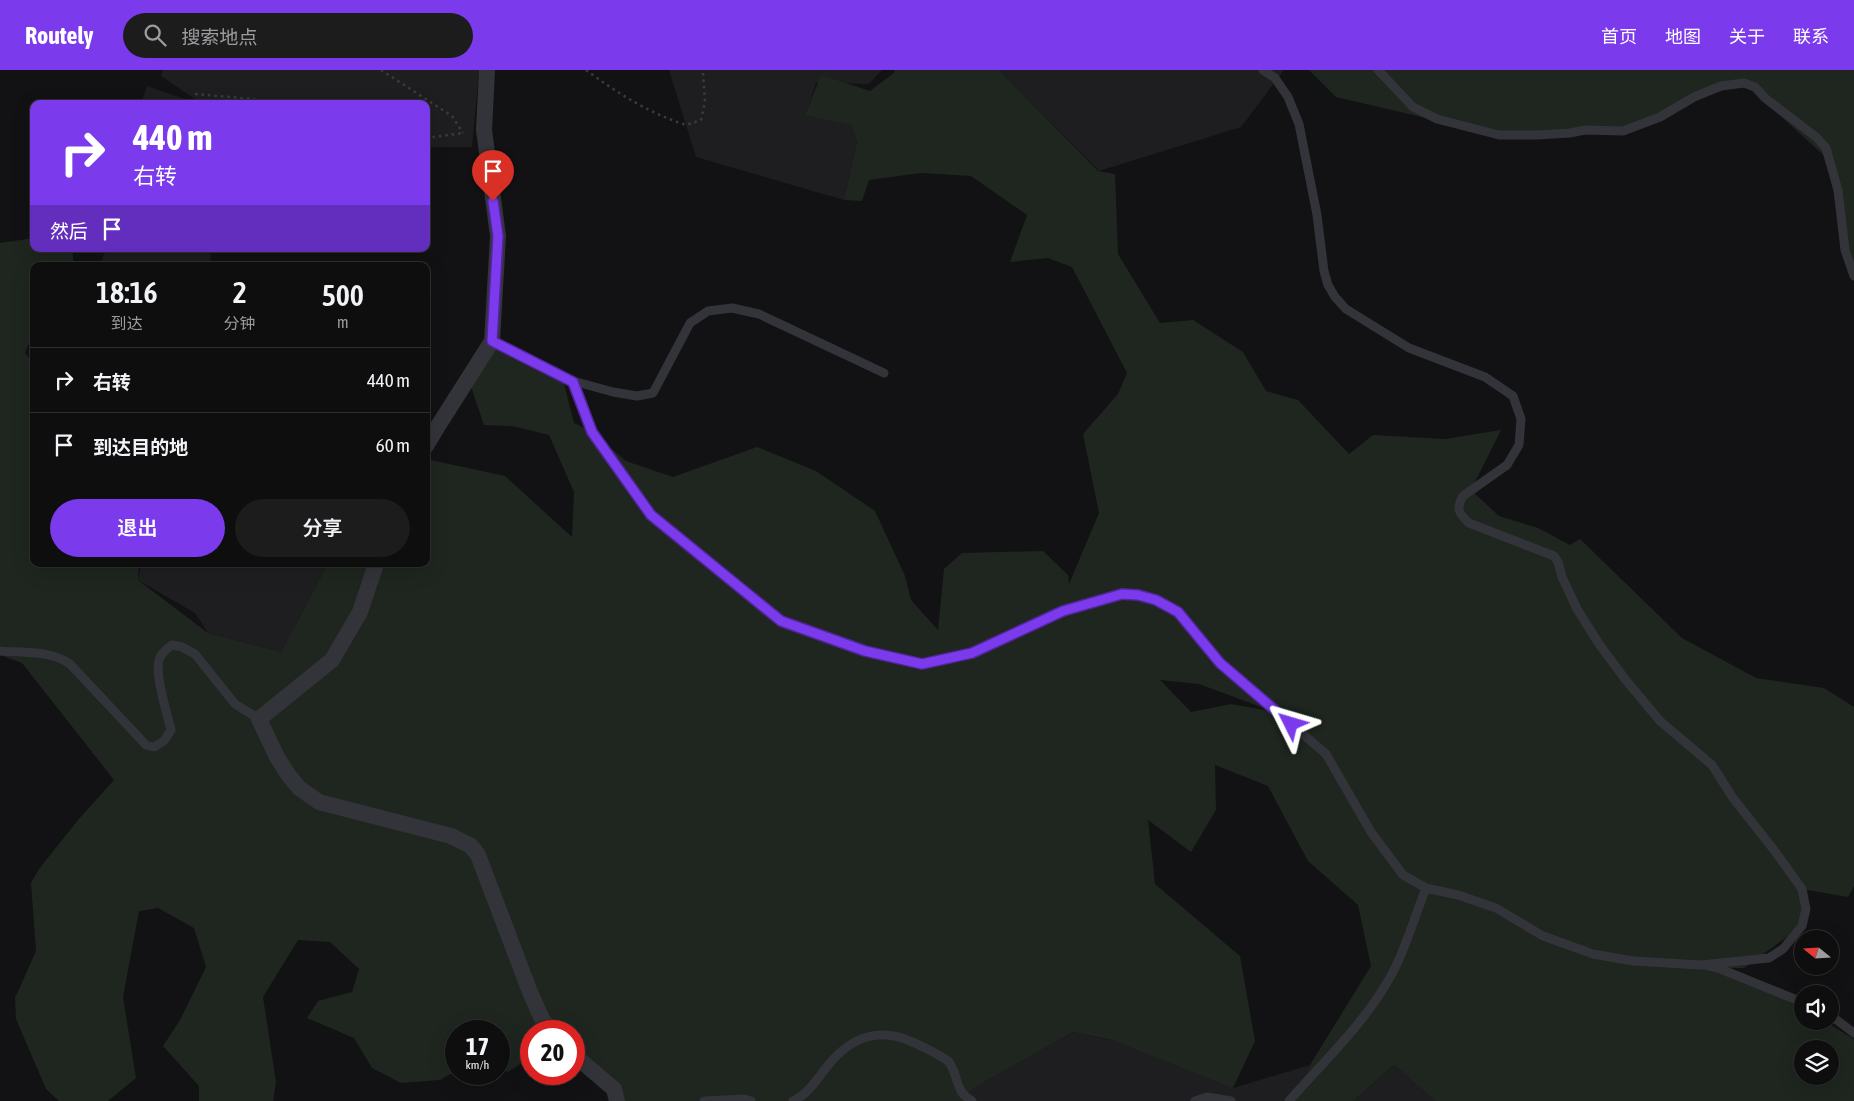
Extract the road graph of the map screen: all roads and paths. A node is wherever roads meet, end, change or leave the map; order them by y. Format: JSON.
{"nodes":[{"id":1,"x":381,"y":70,"type":"edge"},
{"id":2,"x":487,"y":70,"type":"edge"},
{"id":3,"x":586,"y":70,"type":"edge"},
{"id":4,"x":1263,"y":70,"type":"edge"},
{"id":5,"x":1378,"y":70,"type":"edge"},
{"id":6,"x":703,"y":73,"type":"dead end"},
{"id":7,"x":195,"y":94,"type":"dead end"},
{"id":8,"x":257,"y":100,"type":"edge"},
{"id":9,"x":427,"y":100,"type":"edge"},
{"id":10,"x":430,"y":102,"type":"edge"},
{"id":11,"x":484,"y":130,"type":"junction"},
{"id":12,"x":463,"y":133,"type":"junction"},
{"id":13,"x":430,"y":137,"type":"edge"},
{"id":14,"x":1854,"y":276,"type":"edge"},
{"id":15,"x":492,"y":341,"type":"junction"},
{"id":16,"x":884,"y":372,"type":"dead end"},
{"id":17,"x":573,"y":382,"type":"junction"},
{"id":18,"x":430,"y":439,"type":"edge"},
{"id":19,"x":375,"y":567,"type":"edge"},
{"id":20,"x":0,"y":651,"type":"edge"},
{"id":21,"x":259,"y":719,"type":"junction"},
{"id":22,"x":1426,"y":888,"type":"junction"},
{"id":23,"x":1701,"y":965,"type":"junction"},
{"id":24,"x":1794,"y":999,"type":"edge"},
{"id":25,"x":543,"y":1020,"type":"edge"},
{"id":26,"x":1839,"y":1022,"type":"edge"},
{"id":27,"x":1854,"y":1033,"type":"edge"},
{"id":28,"x":585,"y":1065,"type":"edge"},
{"id":29,"x":618,"y":1101,"type":"edge"},
{"id":30,"x":704,"y":1101,"type":"edge"},
{"id":31,"x":751,"y":1101,"type":"edge"},
{"id":32,"x":793,"y":1101,"type":"edge"},
{"id":33,"x":972,"y":1101,"type":"edge"},
{"id":34,"x":1195,"y":1101,"type":"edge"},
{"id":35,"x":1231,"y":1101,"type":"edge"},
{"id":36,"x":1289,"y":1101,"type":"edge"}],
"edges":[{"from":1,"to":9,"type":"path"},
{"from":2,"to":11,"type":"street"},
{"from":3,"to":6,"type":"path"},
{"from":4,"to":23,"type":"lane"},
{"from":5,"to":14,"type":"lane"},
{"from":7,"to":8,"type":"path"},
{"from":10,"to":12,"type":"path"},
{"from":11,"to":12,"type":"path"},
{"from":11,"to":15,"type":"street"},
{"from":12,"to":13,"type":"path"},
{"from":15,"to":17,"type":"lane"},
{"from":15,"to":18,"type":"street"},
{"from":16,"to":17,"type":"lane"},
{"from":17,"to":22,"type":"lane"},
{"from":19,"to":21,"type":"street"},
{"from":20,"to":21,"type":"lane"},
{"from":21,"to":25,"type":"street"},
{"from":22,"to":23,"type":"lane"},
{"from":22,"to":36,"type":"lane"},
{"from":23,"to":24,"type":"lane"},
{"from":26,"to":27,"type":"lane"},
{"from":28,"to":29,"type":"street"},
{"from":30,"to":31,"type":"lane"},
{"from":32,"to":33,"type":"lane"},
{"from":34,"to":35,"type":"lane"}]}
